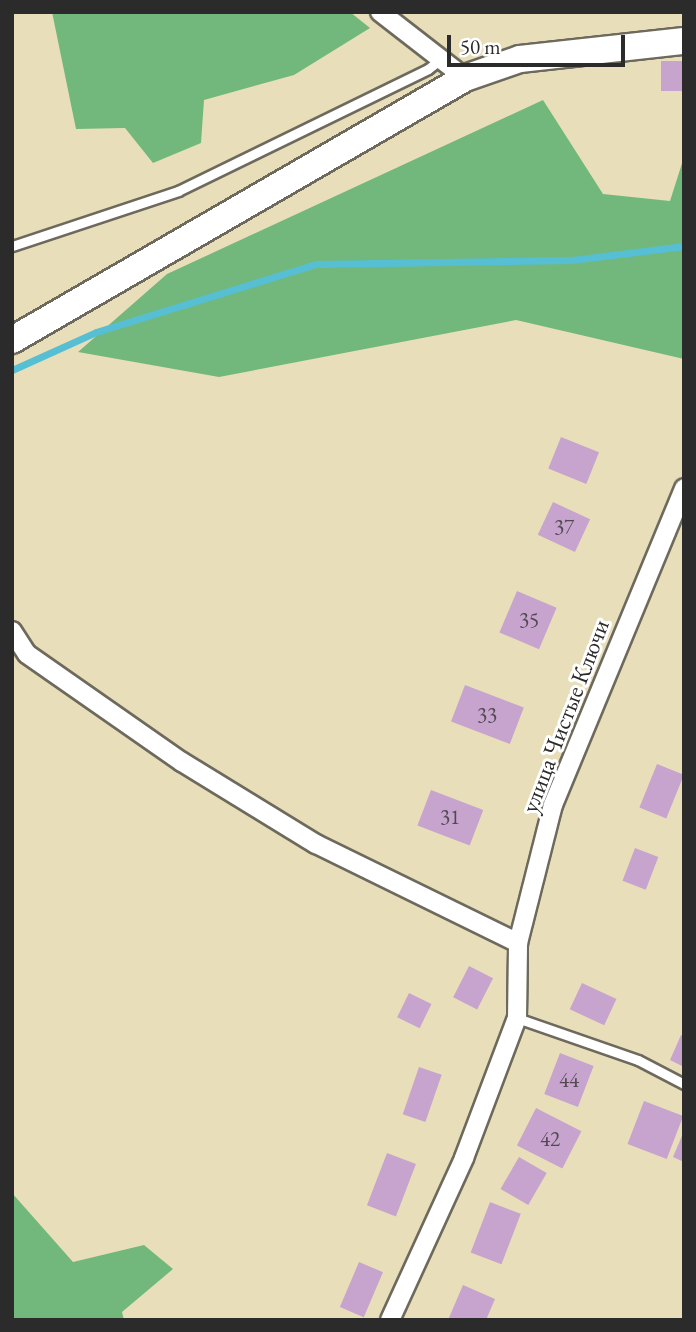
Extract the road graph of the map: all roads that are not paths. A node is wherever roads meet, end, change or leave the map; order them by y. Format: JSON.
{"nodes":[{"id":1,"x":380,"y":12,"type":"edge"},
{"id":2,"x":684,"y":41,"type":"edge"},
{"id":3,"x":441,"y":59,"type":"junction"},
{"id":4,"x":465,"y":78,"type":"junction"},
{"id":5,"x":12,"y":246,"type":"edge"},
{"id":6,"x":12,"y":340,"type":"edge"},
{"id":7,"x":684,"y":488,"type":"edge"},
{"id":8,"x":12,"y":631,"type":"edge"},
{"id":9,"x":518,"y":943,"type":"junction"},
{"id":10,"x":517,"y":1018,"type":"junction"},
{"id":11,"x":684,"y":1084,"type":"edge"},
{"id":12,"x":390,"y":1320,"type":"edge"}],
"edges":[{"from":1,"to":3,"type":"street"},
{"from":2,"to":4,"type":"street"},
{"from":3,"to":4,"type":"street"},
{"from":3,"to":5,"type":"lane"},
{"from":4,"to":6,"type":"street"},
{"from":7,"to":9,"type":"street","name":"улица Чистые Ключи"},
{"from":8,"to":9,"type":"street"},
{"from":9,"to":10,"type":"street","name":"улица Чистые Ключи"},
{"from":10,"to":11,"type":"lane"},
{"from":10,"to":12,"type":"street","name":"улица Чистые Ключи"}]}
